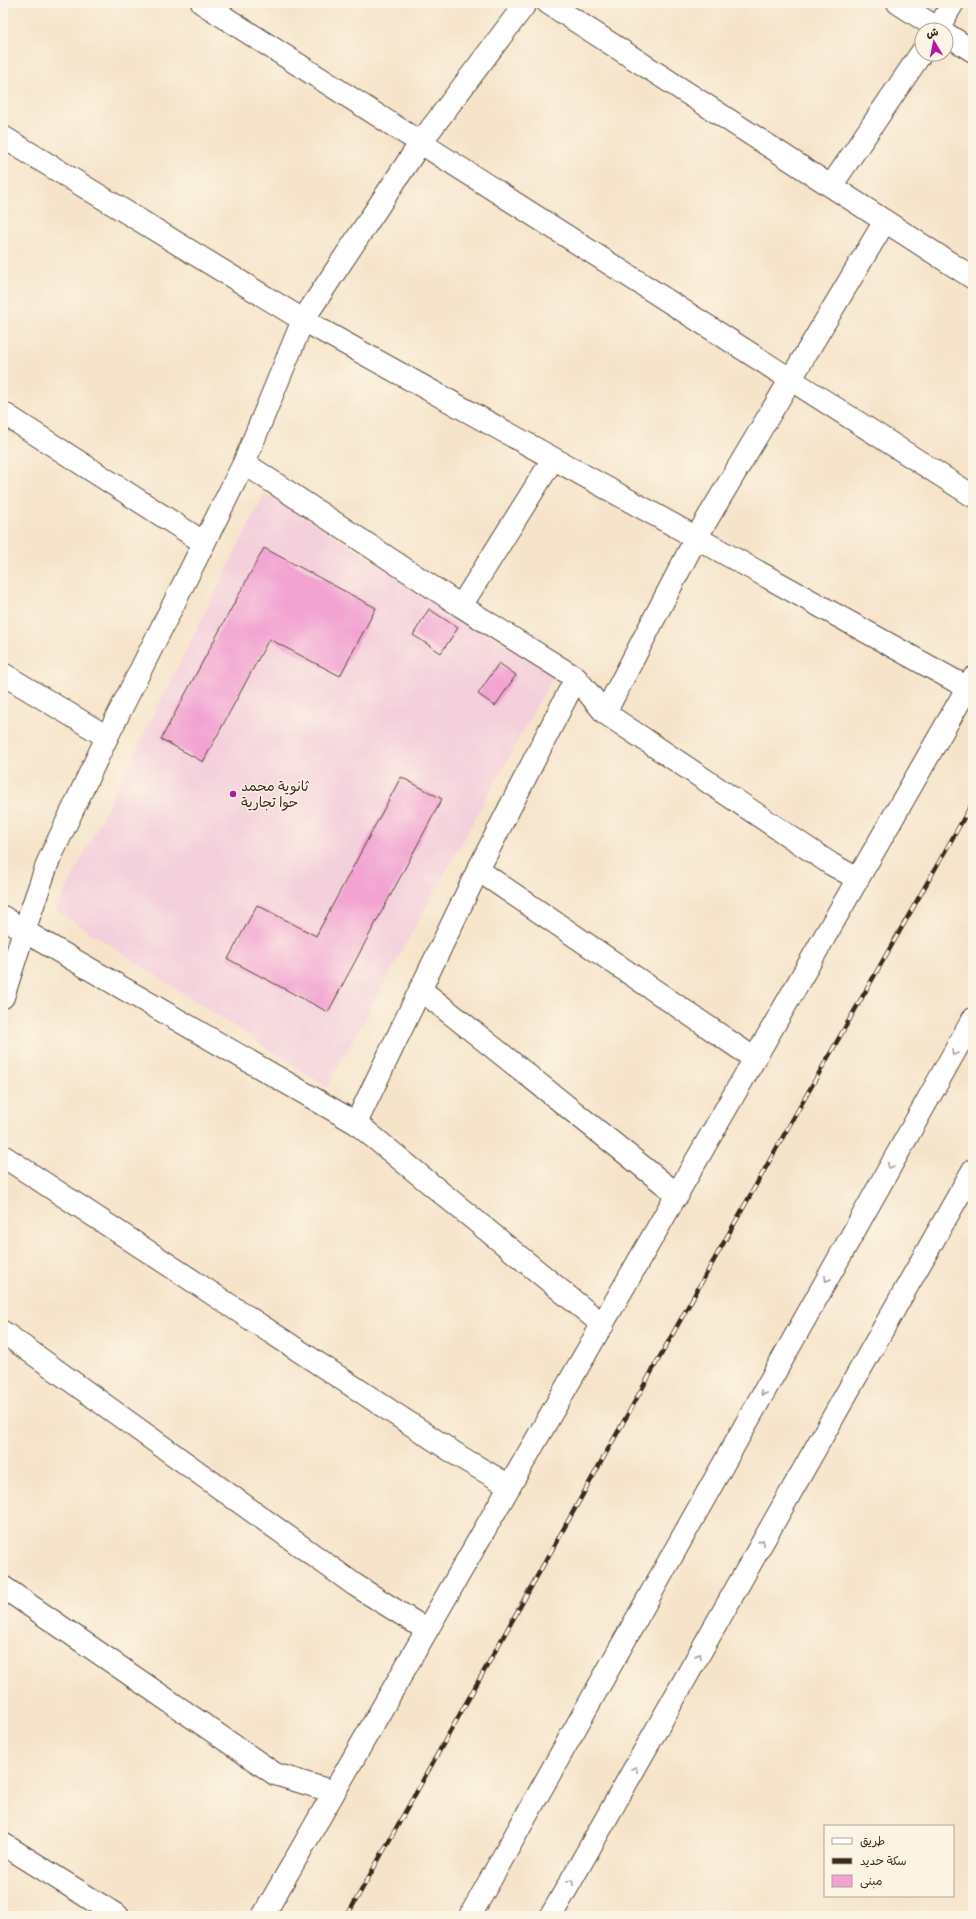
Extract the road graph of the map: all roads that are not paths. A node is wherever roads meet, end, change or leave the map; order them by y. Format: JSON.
{"nodes":[{"id":1,"x":202,"y":3,"type":"edge"},
{"id":2,"x":526,"y":3,"type":"edge"},
{"id":3,"x":548,"y":3,"type":"edge"},
{"id":4,"x":898,"y":3,"type":"edge"},
{"id":5,"x":953,"y":3,"type":"edge"},
{"id":6,"x":926,"y":22,"type":"edge"},
{"id":7,"x":944,"y":22,"type":"edge"},
{"id":8,"x":954,"y":39,"type":"edge"},
{"id":9,"x":973,"y":51,"type":"edge"},
{"id":10,"x":915,"y":62,"type":"edge"},
{"id":11,"x":3,"y":137,"type":"edge"},
{"id":12,"x":421,"y":142,"type":"junction"},
{"id":13,"x":831,"y":186,"type":"junction"},
{"id":14,"x":885,"y":221,"type":"junction"},
{"id":15,"x":973,"y":278,"type":"edge"},
{"id":16,"x":302,"y":320,"type":"junction"},
{"id":17,"x":792,"y":380,"type":"junction"},
{"id":18,"x":3,"y":413,"type":"edge"},
{"id":19,"x":553,"y":459,"type":"junction"},
{"id":20,"x":244,"y":463,"type":"junction"},
{"id":21,"x":973,"y":496,"type":"edge"},
{"id":22,"x":696,"y":538,"type":"junction"},
{"id":23,"x":203,"y":542,"type":"junction"},
{"id":24,"x":461,"y":606,"type":"junction"},
{"id":25,"x":3,"y":674,"type":"edge"},
{"id":26,"x":576,"y":678,"type":"junction"},
{"id":27,"x":970,"y":683,"type":"edge"},
{"id":28,"x":605,"y":713,"type":"junction"},
{"id":29,"x":107,"y":737,"type":"junction"},
{"id":30,"x":478,"y":870,"type":"junction"},
{"id":31,"x":858,"y":879,"type":"junction"},
{"id":32,"x":3,"y":917,"type":"edge"},
{"id":33,"x":24,"y":930,"type":"junction"},
{"id":34,"x":420,"y":989,"type":"junction"},
{"id":35,"x":3,"y":998,"type":"edge"},
{"id":36,"x":973,"y":1019,"type":"edge"},
{"id":37,"x":755,"y":1059,"type":"junction"},
{"id":38,"x":356,"y":1123,"type":"junction"},
{"id":39,"x":3,"y":1156,"type":"edge"},
{"id":40,"x":973,"y":1170,"type":"edge"},
{"id":41,"x":678,"y":1195,"type":"junction"},
{"id":42,"x":603,"y":1325,"type":"junction"},
{"id":43,"x":3,"y":1332,"type":"edge"},
{"id":44,"x":510,"y":1486,"type":"junction"},
{"id":45,"x":3,"y":1587,"type":"edge"},
{"id":46,"x":427,"y":1630,"type":"junction"},
{"id":47,"x":334,"y":1792,"type":"junction"},
{"id":48,"x":3,"y":1844,"type":"edge"},
{"id":49,"x":118,"y":1916,"type":"edge"},
{"id":50,"x":263,"y":1916,"type":"edge"},
{"id":51,"x":470,"y":1916,"type":"edge"},
{"id":52,"x":552,"y":1916,"type":"edge"}],
"edges":[{"from":1,"to":12,"type":"street"},
{"from":2,"to":12,"type":"street"},
{"from":3,"to":13,"type":"street"},
{"from":4,"to":6,"type":"street"},
{"from":5,"to":7,"type":"street"},
{"from":8,"to":9,"type":"street"},
{"from":10,"to":13,"type":"street"},
{"from":11,"to":16,"type":"street"},
{"from":12,"to":16,"type":"street"},
{"from":12,"to":17,"type":"street"},
{"from":13,"to":14,"type":"street"},
{"from":14,"to":15,"type":"street"},
{"from":14,"to":17,"type":"street"},
{"from":16,"to":19,"type":"street"},
{"from":16,"to":20,"type":"street"},
{"from":17,"to":21,"type":"street"},
{"from":17,"to":22,"type":"street"},
{"from":18,"to":23,"type":"street"},
{"from":19,"to":22,"type":"street"},
{"from":19,"to":24,"type":"street"},
{"from":20,"to":23,"type":"street"},
{"from":20,"to":24,"type":"street"},
{"from":22,"to":27,"type":"street"},
{"from":22,"to":28,"type":"street"},
{"from":23,"to":29,"type":"street"},
{"from":24,"to":26,"type":"street"},
{"from":25,"to":29,"type":"street"},
{"from":26,"to":28,"type":"street"},
{"from":26,"to":30,"type":"street"},
{"from":27,"to":31,"type":"street"},
{"from":28,"to":31,"type":"street"},
{"from":29,"to":33,"type":"street"},
{"from":30,"to":34,"type":"street"},
{"from":30,"to":37,"type":"street"},
{"from":31,"to":37,"type":"street"},
{"from":32,"to":33,"type":"street"},
{"from":33,"to":35,"type":"street"},
{"from":33,"to":38,"type":"street"},
{"from":34,"to":38,"type":"street"},
{"from":34,"to":41,"type":"street"},
{"from":36,"to":51,"type":"street","one_way":true},
{"from":37,"to":41,"type":"street"},
{"from":38,"to":42,"type":"street"},
{"from":39,"to":44,"type":"street"},
{"from":52,"to":40,"type":"street","one_way":true},
{"from":41,"to":42,"type":"street"},
{"from":42,"to":44,"type":"street"},
{"from":43,"to":46,"type":"street"},
{"from":44,"to":46,"type":"street"},
{"from":45,"to":47,"type":"street"},
{"from":46,"to":47,"type":"street"},
{"from":47,"to":50,"type":"street"},
{"from":48,"to":49,"type":"street"}]}
